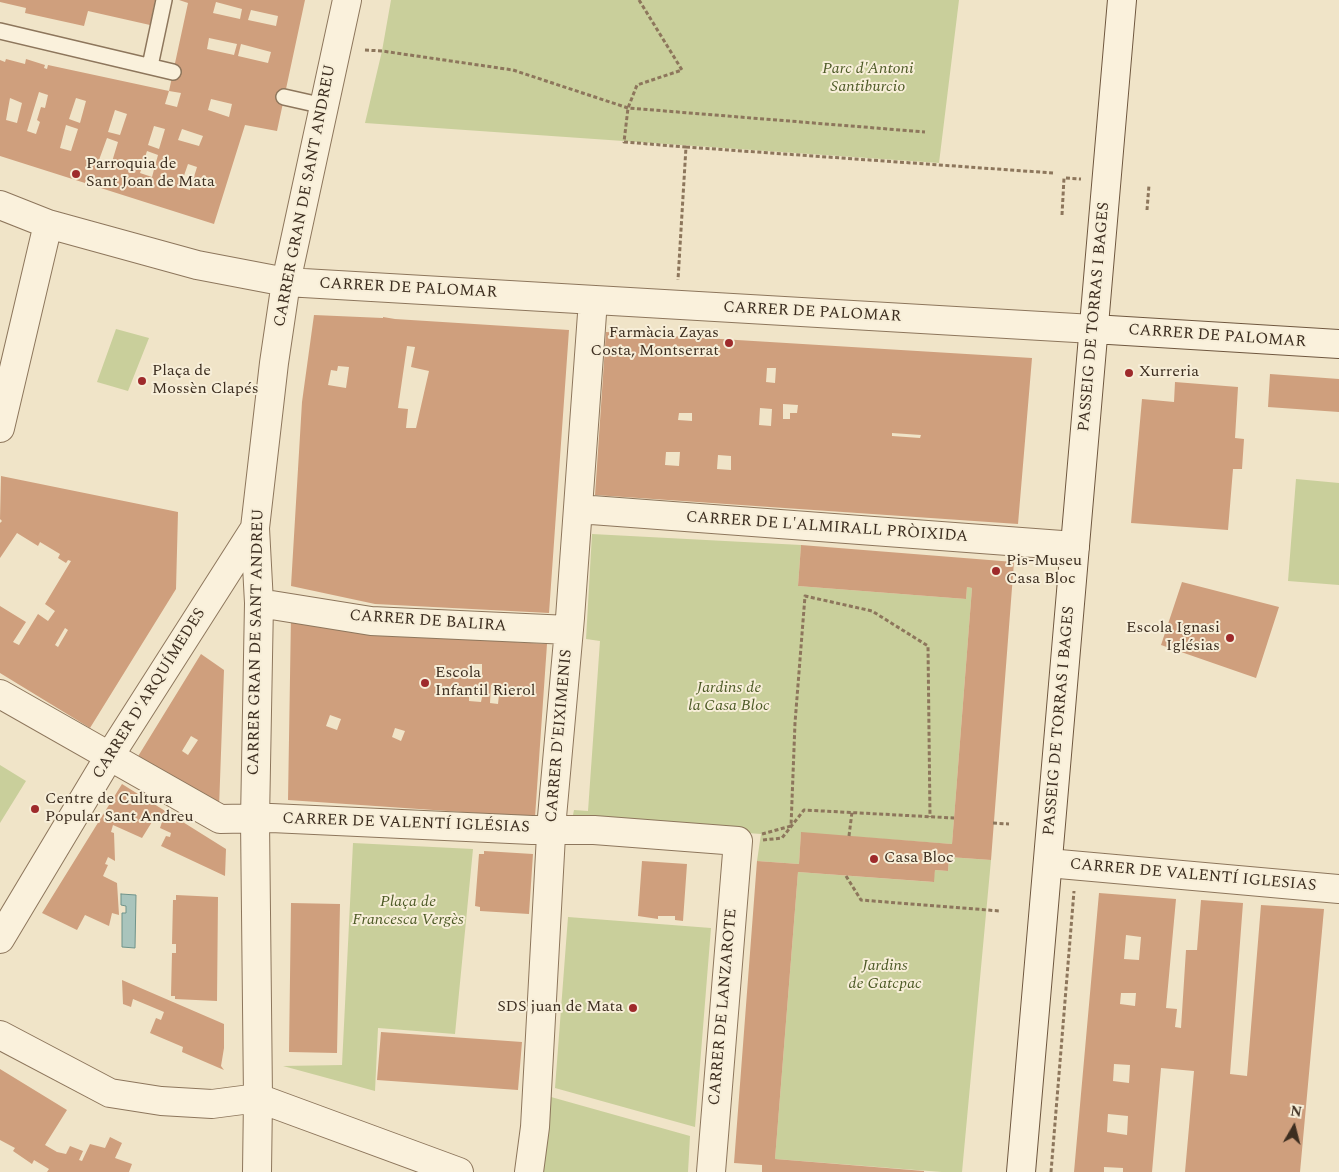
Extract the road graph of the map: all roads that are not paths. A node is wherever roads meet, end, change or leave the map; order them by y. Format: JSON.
{"nodes":[{"id":1,"x":164,"y":0,"type":"edge"},
{"id":2,"x":347,"y":0,"type":"edge"},
{"id":3,"x":1122,"y":0,"type":"edge"},
{"id":4,"x":0,"y":31,"type":"edge"},
{"id":5,"x":150,"y":66,"type":"junction"},
{"id":6,"x":173,"y":72,"type":"dead end"},
{"id":7,"x":284,"y":98,"type":"dead end"},
{"id":8,"x":324,"y":106,"type":"junction"},
{"id":9,"x":0,"y":205,"type":"edge"},
{"id":10,"x":48,"y":224,"type":"junction"},
{"id":11,"x":286,"y":282,"type":"junction"},
{"id":12,"x":593,"y":300,"type":"junction"},
{"id":13,"x":1093,"y":329,"type":"junction"},
{"id":14,"x":1339,"y":344,"type":"edge"},
{"id":15,"x":0,"y":428,"type":"edge"},
{"id":16,"x":578,"y":509,"type":"junction"},
{"id":17,"x":256,"y":528,"type":"junction"},
{"id":18,"x":1075,"y":546,"type":"junction"},
{"id":19,"x":259,"y":602,"type":"junction"},
{"id":20,"x":569,"y":630,"type":"junction"},
{"id":21,"x":0,"y":694,"type":"edge"},
{"id":22,"x":109,"y":757,"type":"junction"},
{"id":23,"x":255,"y":820,"type":"junction"},
{"id":24,"x":552,"y":829,"type":"junction"},
{"id":25,"x":749,"y":841,"type":"joint"},
{"id":26,"x":1048,"y":863,"type":"junction"},
{"id":27,"x":1339,"y":889,"type":"edge"},
{"id":28,"x":0,"y":940,"type":"edge"},
{"id":29,"x":0,"y":1034,"type":"edge"},
{"id":30,"x":258,"y":1098,"type":"junction"},
{"id":31,"x":257,"y":1172,"type":"edge"},
{"id":32,"x":459,"y":1172,"type":"edge"},
{"id":33,"x":529,"y":1172,"type":"edge"},
{"id":34,"x":711,"y":1172,"type":"edge"},
{"id":35,"x":1021,"y":1172,"type":"edge"}],
"edges":[{"from":1,"to":5,"type":"lane"},
{"from":2,"to":8,"type":"street","name":"CARRER GRAN DE SANT ANDREU"},
{"from":3,"to":13,"type":"street","name":"PASSEIG DE TORRAS I BAGES"},
{"from":4,"to":5,"type":"lane"},
{"from":5,"to":6,"type":"lane"},
{"from":7,"to":8,"type":"lane"},
{"from":8,"to":11,"type":"street","name":"CARRER GRAN DE SANT ANDREU"},
{"from":9,"to":10,"type":"street"},
{"from":10,"to":11,"type":"street"},
{"from":10,"to":15,"type":"street"},
{"from":11,"to":12,"type":"street","name":"CARRER DE PALOMAR"},
{"from":11,"to":17,"type":"street","name":"CARRER GRAN DE SANT ANDREU"},
{"from":12,"to":13,"type":"street","name":"CARRER DE PALOMAR"},
{"from":12,"to":16,"type":"street","name":"CARRER D'EIXIMENIS"},
{"from":13,"to":14,"type":"street","name":"CARRER DE PALOMAR"},
{"from":13,"to":18,"type":"street","name":"PASSEIG DE TORRAS I BAGES"},
{"from":16,"to":18,"type":"street","name":"CARRER DE L'ALMIRALL PRÒIXIDA"},
{"from":16,"to":20,"type":"street","name":"CARRER D'EIXIMENIS"},
{"from":17,"to":19,"type":"street","name":"CARRER GRAN DE SANT ANDREU"},
{"from":17,"to":22,"type":"street","name":"CARRER D'ARQUÍMEDES"},
{"from":18,"to":26,"type":"street","name":"PASSEIG DE TORRAS I BAGES"},
{"from":19,"to":20,"type":"street","name":"CARRER DE BALIRA"},
{"from":19,"to":23,"type":"street","name":"CARRER GRAN DE SANT ANDREU"},
{"from":20,"to":24,"type":"street","name":"CARRER D'EIXIMENIS"},
{"from":21,"to":22,"type":"street","name":"CARRER DE VALENTÍ IGLÉSIAS"},
{"from":22,"to":23,"type":"street","name":"CARRER DE VALENTÍ IGLÉSIAS"},
{"from":22,"to":28,"type":"street","name":"CARRER D'ARQUÍMEDES"},
{"from":23,"to":24,"type":"street","name":"CARRER DE VALENTÍ IGLÉSIAS"},
{"from":23,"to":30,"type":"street","name":"CARRER GRAN DE SANT ANDREU"},
{"from":24,"to":25,"type":"street","name":"CARRER DE VALENTÍ IGLÉSIAS"},
{"from":24,"to":33,"type":"street","name":"CARRER D'EIXIMENIS"},
{"from":25,"to":34,"type":"street","name":"CARRER DE LANZAROTE"},
{"from":26,"to":27,"type":"street","name":"CARRER DE VALENTÍ IGLESIAS"},
{"from":26,"to":35,"type":"street","name":"PASSEIG DE TORRAS I BAGES"},
{"from":29,"to":30,"type":"street"},
{"from":30,"to":31,"type":"street","name":"CARRER GRAN DE SANT ANDREU"},
{"from":30,"to":32,"type":"street"}]}
